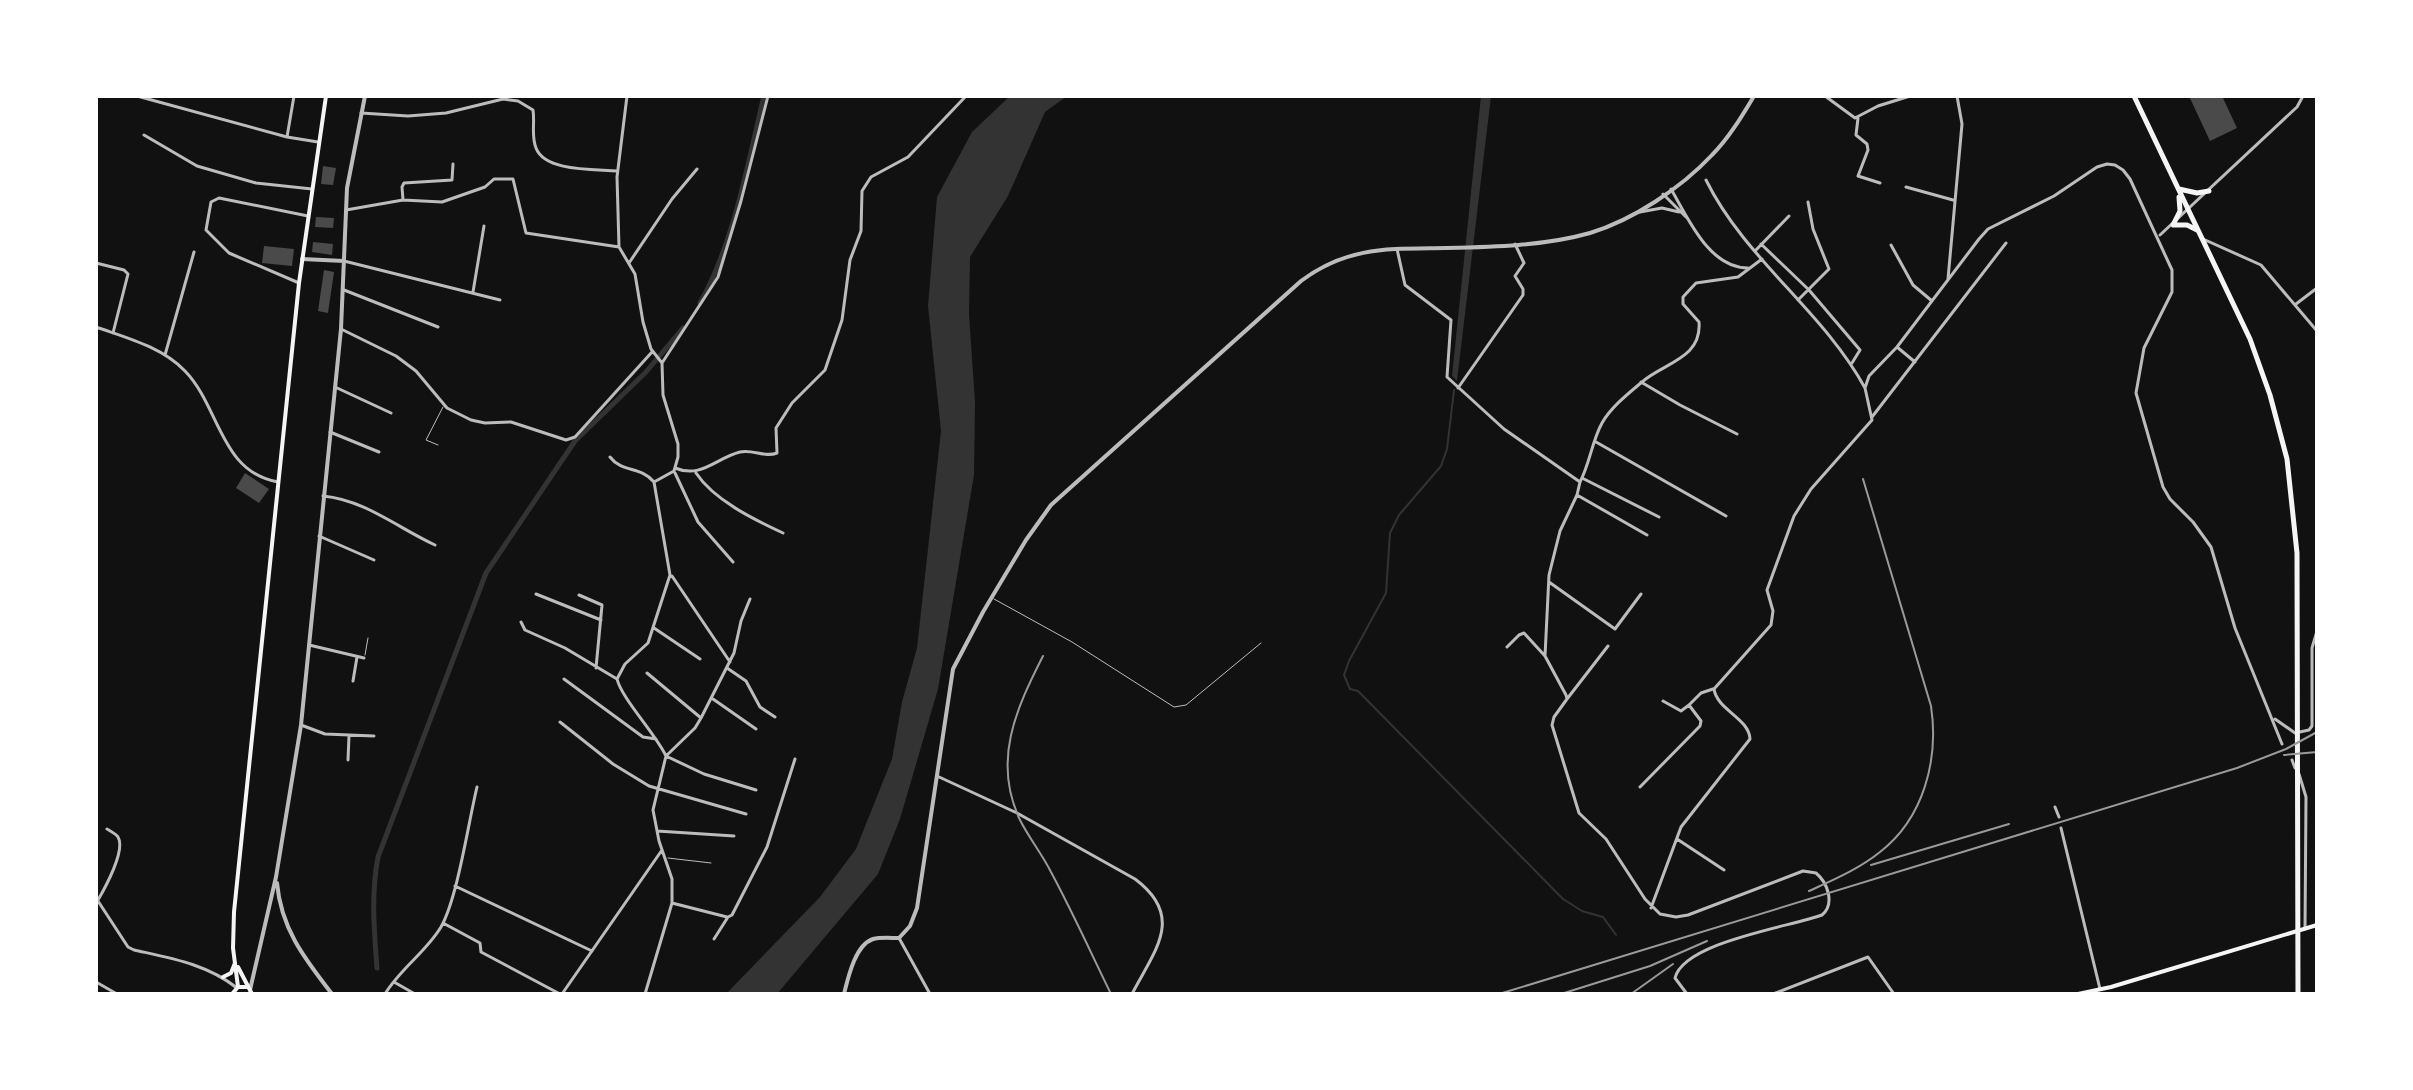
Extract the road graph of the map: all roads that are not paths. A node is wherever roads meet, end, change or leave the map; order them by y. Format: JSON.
{"nodes":[{"id":1,"x":137,"y":96,"type":"edge"},
{"id":2,"x":294,"y":96,"type":"edge"},
{"id":3,"x":326,"y":96,"type":"edge"},
{"id":4,"x":365,"y":96,"type":"edge"},
{"id":5,"x":627,"y":96,"type":"edge"},
{"id":6,"x":768,"y":96,"type":"edge"},
{"id":7,"x":966,"y":96,"type":"edge"},
{"id":8,"x":1754,"y":96,"type":"edge"},
{"id":9,"x":1825,"y":96,"type":"edge"},
{"id":10,"x":1910,"y":96,"type":"edge"},
{"id":11,"x":1957,"y":96,"type":"edge"},
{"id":12,"x":2134,"y":96,"type":"edge"},
{"id":13,"x":2303,"y":96,"type":"edge"},
{"id":14,"x":361,"y":113,"type":"junction"},
{"id":15,"x":1858,"y":118,"type":"junction"},
{"id":16,"x":144,"y":135,"type":"dead end"},
{"id":17,"x":287,"y":137,"type":"junction"},
{"id":18,"x":318,"y":142,"type":"junction"},
{"id":19,"x":453,"y":164,"type":"dead end"},
{"id":20,"x":697,"y":169,"type":"dead end"},
{"id":21,"x":618,"y":171,"type":"junction"},
{"id":22,"x":1706,"y":180,"type":"dead end"},
{"id":23,"x":1880,"y":183,"type":"dead end"},
{"id":24,"x":1906,"y":187,"type":"dead end"},
{"id":25,"x":2177,"y":188,"type":"junction"},
{"id":26,"x":312,"y":189,"type":"junction"},
{"id":27,"x":1671,"y":189,"type":"junction"},
{"id":28,"x":2209,"y":191,"type":"junction"},
{"id":29,"x":1663,"y":194,"type":"junction"},
{"id":30,"x":403,"y":200,"type":"junction"},
{"id":31,"x":1953,"y":200,"type":"junction"},
{"id":32,"x":1808,"y":202,"type":"dead end"},
{"id":33,"x":346,"y":210,"type":"junction"},
{"id":34,"x":2189,"y":211,"type":"junction"},
{"id":35,"x":1679,"y":212,"type":"junction"},
{"id":36,"x":1630,"y":214,"type":"junction"},
{"id":37,"x":308,"y":216,"type":"junction"},
{"id":38,"x":1789,"y":216,"type":"dead end"},
{"id":39,"x":1688,"y":219,"type":"junction"},
{"id":40,"x":2173,"y":225,"type":"junction"},
{"id":41,"x":484,"y":226,"type":"dead end"},
{"id":42,"x":2199,"y":231,"type":"junction"},
{"id":43,"x":2158,"y":236,"type":"junction"},
{"id":44,"x":2203,"y":239,"type":"junction"},
{"id":45,"x":2006,"y":243,"type":"dead end"},
{"id":46,"x":1515,"y":244,"type":"junction"},
{"id":47,"x":1761,"y":244,"type":"junction"},
{"id":48,"x":1891,"y":245,"type":"dead end"},
{"id":49,"x":619,"y":247,"type":"junction"},
{"id":50,"x":1397,"y":249,"type":"junction"},
{"id":51,"x":1755,"y":251,"type":"junction"},
{"id":52,"x":194,"y":252,"type":"dead end"},
{"id":53,"x":302,"y":259,"type":"junction"},
{"id":54,"x":1762,"y":259,"type":"junction"},
{"id":55,"x":344,"y":261,"type":"junction"},
{"id":56,"x":96,"y":263,"type":"edge"},
{"id":57,"x":629,"y":263,"type":"junction"},
{"id":58,"x":1732,"y":267,"type":"junction"},
{"id":59,"x":1750,"y":268,"type":"junction"},
{"id":60,"x":1732,"y":279,"type":"junction"},
{"id":61,"x":1947,"y":281,"type":"junction"},
{"id":62,"x":299,"y":283,"type":"junction"},
{"id":63,"x":2317,"y":288,"type":"edge"},
{"id":64,"x":344,"y":290,"type":"junction"},
{"id":65,"x":1809,"y":290,"type":"junction"},
{"id":66,"x":473,"y":292,"type":"junction"},
{"id":67,"x":500,"y":300,"type":"dead end"},
{"id":68,"x":1798,"y":300,"type":"junction"},
{"id":69,"x":1932,"y":301,"type":"junction"},
{"id":70,"x":2296,"y":304,"type":"junction"},
{"id":71,"x":96,"y":327,"type":"edge"},
{"id":72,"x":438,"y":327,"type":"dead end"},
{"id":73,"x":341,"y":329,"type":"junction"},
{"id":74,"x":2317,"y":331,"type":"edge"},
{"id":75,"x":113,"y":333,"type":"junction"},
{"id":76,"x":1897,"y":347,"type":"junction"},
{"id":77,"x":654,"y":354,"type":"junction"},
{"id":78,"x":165,"y":355,"type":"junction"},
{"id":79,"x":661,"y":361,"type":"junction"},
{"id":80,"x":1915,"y":362,"type":"junction"},
{"id":81,"x":1851,"y":364,"type":"junction"},
{"id":82,"x":1641,"y":382,"type":"junction"},
{"id":83,"x":335,"y":387,"type":"junction"},
{"id":84,"x":1458,"y":388,"type":"junction"},
{"id":85,"x":1865,"y":388,"type":"junction"},
{"id":86,"x":444,"y":404,"type":"junction"},
{"id":87,"x":391,"y":413,"type":"dead end"},
{"id":88,"x":1872,"y":417,"type":"junction"},
{"id":89,"x":330,"y":432,"type":"junction"},
{"id":90,"x":1737,"y":434,"type":"dead end"},
{"id":91,"x":1596,"y":442,"type":"junction"},
{"id":92,"x":438,"y":445,"type":"dead end"},
{"id":93,"x":379,"y":452,"type":"dead end"},
{"id":94,"x":610,"y":457,"type":"dead end"},
{"id":95,"x":674,"y":470,"type":"junction"},
{"id":96,"x":696,"y":473,"type":"junction"},
{"id":97,"x":1581,"y":480,"type":"junction"},
{"id":98,"x":278,"y":482,"type":"junction"},
{"id":99,"x":654,"y":482,"type":"junction"},
{"id":100,"x":1577,"y":495,"type":"junction"},
{"id":101,"x":323,"y":496,"type":"junction"},
{"id":102,"x":1726,"y":516,"type":"dead end"},
{"id":103,"x":1659,"y":517,"type":"dead end"},
{"id":104,"x":783,"y":533,"type":"dead end"},
{"id":105,"x":1647,"y":535,"type":"dead end"},
{"id":106,"x":319,"y":536,"type":"junction"},
{"id":107,"x":435,"y":545,"type":"dead end"},
{"id":108,"x":374,"y":560,"type":"dead end"},
{"id":109,"x":733,"y":562,"type":"dead end"},
{"id":110,"x":670,"y":575,"type":"junction"},
{"id":111,"x":1549,"y":582,"type":"junction"},
{"id":112,"x":536,"y":594,"type":"dead end"},
{"id":113,"x":1641,"y":594,"type":"dead end"},
{"id":114,"x":579,"y":595,"type":"dead end"},
{"id":115,"x":992,"y":598,"type":"junction"},
{"id":116,"x":750,"y":599,"type":"dead end"},
{"id":117,"x":601,"y":620,"type":"junction"},
{"id":118,"x":521,"y":622,"type":"dead end"},
{"id":119,"x":654,"y":628,"type":"junction"},
{"id":120,"x":2317,"y":631,"type":"edge"},
{"id":121,"x":368,"y":638,"type":"dead end"},
{"id":122,"x":1261,"y":643,"type":"dead end"},
{"id":123,"x":309,"y":645,"type":"junction"},
{"id":124,"x":1608,"y":646,"type":"dead end"},
{"id":125,"x":1507,"y":647,"type":"dead end"},
{"id":126,"x":1545,"y":656,"type":"junction"},
{"id":127,"x":358,"y":657,"type":"junction"},
{"id":128,"x":364,"y":658,"type":"joint"},
{"id":129,"x":700,"y":659,"type":"dead end"},
{"id":130,"x":730,"y":662,"type":"junction"},
{"id":131,"x":596,"y":668,"type":"junction"},
{"id":132,"x":727,"y":668,"type":"junction"},
{"id":133,"x":647,"y":673,"type":"dead end"},
{"id":134,"x":564,"y":679,"type":"dead end"},
{"id":135,"x":617,"y":679,"type":"junction"},
{"id":136,"x":353,"y":681,"type":"dead end"},
{"id":137,"x":1714,"y":689,"type":"junction"},
{"id":138,"x":712,"y":697,"type":"junction"},
{"id":139,"x":1567,"y":699,"type":"junction"},
{"id":140,"x":1663,"y":701,"type":"dead end"},
{"id":141,"x":1689,"y":705,"type":"junction"},
{"id":142,"x":775,"y":717,"type":"dead end"},
{"id":143,"x":701,"y":718,"type":"junction"},
{"id":144,"x":2273,"y":718,"type":"junction"},
{"id":145,"x":560,"y":722,"type":"dead end"},
{"id":146,"x":301,"y":725,"type":"junction"},
{"id":147,"x":756,"y":729,"type":"dead end"},
{"id":148,"x":349,"y":736,"type":"junction"},
{"id":149,"x":374,"y":736,"type":"dead end"},
{"id":150,"x":656,"y":739,"type":"junction"},
{"id":151,"x":2282,"y":744,"type":"dead end"},
{"id":152,"x":666,"y":756,"type":"junction"},
{"id":153,"x":795,"y":759,"type":"dead end"},
{"id":154,"x":348,"y":760,"type":"dead end"},
{"id":155,"x":2292,"y":760,"type":"dead end"},
{"id":156,"x":936,"y":776,"type":"junction"},
{"id":157,"x":477,"y":787,"type":"dead end"},
{"id":158,"x":1640,"y":787,"type":"dead end"},
{"id":159,"x":658,"y":789,"type":"junction"},
{"id":160,"x":756,"y":790,"type":"dead end"},
{"id":161,"x":2055,"y":807,"type":"dead end"},
{"id":162,"x":746,"y":814,"type":"dead end"},
{"id":163,"x":2059,"y":817,"type":"dead end"},
{"id":164,"x":2061,"y":828,"type":"dead end"},
{"id":165,"x":107,"y":829,"type":"dead end"},
{"id":166,"x":657,"y":831,"type":"junction"},
{"id":167,"x":734,"y":836,"type":"dead end"},
{"id":168,"x":1676,"y":838,"type":"junction"},
{"id":169,"x":662,"y":850,"type":"junction"},
{"id":170,"x":666,"y":858,"type":"junction"},
{"id":171,"x":711,"y":863,"type":"dead end"},
{"id":172,"x":1724,"y":870,"type":"dead end"},
{"id":173,"x":276,"y":877,"type":"junction"},
{"id":174,"x":454,"y":886,"type":"junction"},
{"id":175,"x":97,"y":899,"type":"edge"},
{"id":176,"x":672,"y":903,"type":"junction"},
{"id":177,"x":1651,"y":908,"type":"junction"},
{"id":178,"x":728,"y":917,"type":"junction"},
{"id":179,"x":283,"y":918,"type":"junction"},
{"id":180,"x":267,"y":919,"type":"junction"},
{"id":181,"x":443,"y":923,"type":"junction"},
{"id":182,"x":2317,"y":925,"type":"edge"},
{"id":183,"x":2305,"y":929,"type":"junction"},
{"id":184,"x":899,"y":938,"type":"junction"},
{"id":185,"x":714,"y":939,"type":"dead end"},
{"id":186,"x":592,"y":951,"type":"junction"},
{"id":187,"x":235,"y":961,"type":"junction"},
{"id":188,"x":223,"y":977,"type":"junction"},
{"id":189,"x":393,"y":981,"type":"junction"},
{"id":190,"x":96,"y":982,"type":"edge"},
{"id":191,"x":2111,"y":987,"type":"junction"},
{"id":192,"x":237,"y":988,"type":"junction"},
{"id":193,"x":2100,"y":989,"type":"junction"},
{"id":194,"x":250,"y":990,"type":"edge"},
{"id":195,"x":117,"y":994,"type":"edge"},
{"id":196,"x":232,"y":994,"type":"edge"},
{"id":197,"x":332,"y":994,"type":"edge"},
{"id":198,"x":385,"y":994,"type":"edge"},
{"id":199,"x":415,"y":994,"type":"edge"},
{"id":200,"x":561,"y":994,"type":"edge"},
{"id":201,"x":645,"y":994,"type":"edge"},
{"id":202,"x":844,"y":994,"type":"edge"},
{"id":203,"x":930,"y":994,"type":"edge"},
{"id":204,"x":1132,"y":994,"type":"edge"},
{"id":205,"x":1687,"y":994,"type":"edge"},
{"id":206,"x":1773,"y":994,"type":"edge"},
{"id":207,"x":1894,"y":994,"type":"edge"},
{"id":208,"x":2078,"y":994,"type":"edge"},
{"id":209,"x":2111,"y":994,"type":"edge"},
{"id":210,"x":2298,"y":994,"type":"edge"}],
"edges":[{"from":1,"to":17,"type":"street"},
{"from":2,"to":17,"type":"street"},
{"from":3,"to":18,"type":"main road"},
{"from":4,"to":14,"type":"street"},
{"from":5,"to":21,"type":"street"},
{"from":6,"to":79,"type":"street"},
{"from":7,"to":96,"type":"street"},
{"from":8,"to":27,"type":"street"},
{"from":9,"to":15,"type":"street"},
{"from":10,"to":15,"type":"street"},
{"from":11,"to":31,"type":"street"},
{"from":12,"to":25,"type":"main road"},
{"from":13,"to":28,"type":"street"},
{"from":14,"to":21,"type":"street"},
{"from":14,"to":33,"type":"street"},
{"from":15,"to":23,"type":"street"},
{"from":16,"to":26,"type":"street"},
{"from":17,"to":18,"type":"street"},
{"from":18,"to":26,"type":"main road"},
{"from":19,"to":30,"type":"street"},
{"from":20,"to":57,"type":"street"},
{"from":21,"to":49,"type":"street"},
{"from":22,"to":51,"type":"street"},
{"from":24,"to":31,"type":"street"},
{"from":25,"to":28,"type":"main road"},
{"from":25,"to":34,"type":"main road"},
{"from":25,"to":40,"type":"main road"},
{"from":26,"to":37,"type":"main road"},
{"from":27,"to":29,"type":"street"},
{"from":27,"to":39,"type":"street"},
{"from":28,"to":34,"type":"street"},
{"from":29,"to":35,"type":"street"},
{"from":29,"to":36,"type":"street"},
{"from":30,"to":33,"type":"street"},
{"from":30,"to":49,"type":"street"},
{"from":31,"to":61,"type":"street"},
{"from":32,"to":65,"type":"street"},
{"from":33,"to":55,"type":"street"},
{"from":34,"to":40,"type":"street"},
{"from":34,"to":42,"type":"main road"},
{"from":35,"to":36,"type":"street"},
{"from":35,"to":39,"type":"street"},
{"from":36,"to":46,"type":"street"},
{"from":37,"to":53,"type":"main road"},
{"from":37,"to":62,"type":"street"},
{"from":38,"to":47,"type":"street"},
{"from":39,"to":58,"type":"street"},
{"from":40,"to":42,"type":"main road"},
{"from":40,"to":43,"type":"street"},
{"from":41,"to":66,"type":"street"},
{"from":42,"to":44,"type":"main road"},
{"from":43,"to":61,"type":"street"},
{"from":43,"to":144,"type":"street"},
{"from":44,"to":70,"type":"street"},
{"from":44,"to":210,"type":"main road"},
{"from":45,"to":80,"type":"street"},
{"from":46,"to":50,"type":"street"},
{"from":46,"to":84,"type":"street"},
{"from":47,"to":51,"type":"street"},
{"from":47,"to":65,"type":"street"},
{"from":48,"to":69,"type":"street"},
{"from":49,"to":57,"type":"street"},
{"from":50,"to":84,"type":"street"},
{"from":50,"to":115,"type":"street"},
{"from":51,"to":54,"type":"street"},
{"from":52,"to":78,"type":"street"},
{"from":53,"to":55,"type":"street"},
{"from":53,"to":62,"type":"main road"},
{"from":54,"to":59,"type":"street"},
{"from":54,"to":68,"type":"street"},
{"from":55,"to":64,"type":"street"},
{"from":55,"to":66,"type":"street"},
{"from":56,"to":75,"type":"street"},
{"from":57,"to":77,"type":"street"},
{"from":58,"to":59,"type":"street"},
{"from":58,"to":60,"type":"street"},
{"from":59,"to":60,"type":"street"},
{"from":60,"to":82,"type":"street"},
{"from":61,"to":69,"type":"street"},
{"from":62,"to":98,"type":"main road"},
{"from":63,"to":70,"type":"street"},
{"from":64,"to":72,"type":"street"},
{"from":64,"to":73,"type":"street"},
{"from":65,"to":68,"type":"street"},
{"from":65,"to":81,"type":"street"},
{"from":66,"to":67,"type":"street"},
{"from":68,"to":81,"type":"street"},
{"from":69,"to":76,"type":"street"},
{"from":70,"to":74,"type":"street"},
{"from":71,"to":75,"type":"street"},
{"from":73,"to":83,"type":"street"},
{"from":73,"to":86,"type":"street"},
{"from":75,"to":78,"type":"street"},
{"from":76,"to":80,"type":"street"},
{"from":76,"to":85,"type":"street"},
{"from":77,"to":79,"type":"street"},
{"from":77,"to":86,"type":"street"},
{"from":78,"to":98,"type":"street"},
{"from":79,"to":95,"type":"street"},
{"from":80,"to":88,"type":"street"},
{"from":81,"to":85,"type":"street"},
{"from":82,"to":90,"type":"street"},
{"from":82,"to":91,"type":"street"},
{"from":83,"to":87,"type":"street"},
{"from":83,"to":89,"type":"street"},
{"from":84,"to":97,"type":"street"},
{"from":85,"to":88,"type":"street"},
{"from":86,"to":92,"type":"lane"},
{"from":88,"to":137,"type":"street"},
{"from":89,"to":93,"type":"street"},
{"from":89,"to":101,"type":"street"},
{"from":91,"to":97,"type":"street"},
{"from":91,"to":102,"type":"street"},
{"from":94,"to":99,"type":"street"},
{"from":95,"to":96,"type":"street"},
{"from":95,"to":99,"type":"street"},
{"from":95,"to":109,"type":"street"},
{"from":96,"to":104,"type":"street"},
{"from":97,"to":100,"type":"street"},
{"from":97,"to":103,"type":"street"},
{"from":98,"to":187,"type":"main road"},
{"from":99,"to":110,"type":"street"},
{"from":100,"to":105,"type":"street"},
{"from":100,"to":111,"type":"street"},
{"from":101,"to":106,"type":"street"},
{"from":101,"to":107,"type":"street"},
{"from":106,"to":108,"type":"street"},
{"from":106,"to":123,"type":"street"},
{"from":110,"to":119,"type":"street"},
{"from":110,"to":130,"type":"street"},
{"from":111,"to":113,"type":"street"},
{"from":111,"to":126,"type":"street"},
{"from":112,"to":117,"type":"street"},
{"from":114,"to":117,"type":"street"},
{"from":115,"to":122,"type":"lane"},
{"from":115,"to":156,"type":"street"},
{"from":116,"to":130,"type":"street"},
{"from":117,"to":131,"type":"street"},
{"from":118,"to":131,"type":"street"},
{"from":119,"to":129,"type":"street"},
{"from":119,"to":135,"type":"street"},
{"from":120,"to":144,"type":"street"},
{"from":121,"to":128,"type":"lane"},
{"from":123,"to":127,"type":"street"},
{"from":123,"to":146,"type":"street"},
{"from":124,"to":139,"type":"street"},
{"from":125,"to":126,"type":"street"},
{"from":126,"to":139,"type":"street"},
{"from":127,"to":128,"type":"street"},
{"from":127,"to":136,"type":"street"},
{"from":130,"to":132,"type":"street"},
{"from":131,"to":135,"type":"street"},
{"from":132,"to":138,"type":"street"},
{"from":132,"to":142,"type":"street"},
{"from":133,"to":143,"type":"street"},
{"from":134,"to":150,"type":"street"},
{"from":135,"to":150,"type":"street"},
{"from":137,"to":141,"type":"street"},
{"from":137,"to":168,"type":"street"},
{"from":138,"to":143,"type":"street"},
{"from":138,"to":147,"type":"street"},
{"from":139,"to":177,"type":"street"},
{"from":140,"to":141,"type":"street"},
{"from":141,"to":158,"type":"street"},
{"from":143,"to":152,"type":"street"},
{"from":144,"to":151,"type":"street"},
{"from":145,"to":159,"type":"street"},
{"from":146,"to":148,"type":"street"},
{"from":146,"to":173,"type":"street"},
{"from":148,"to":149,"type":"street"},
{"from":148,"to":154,"type":"street"},
{"from":150,"to":152,"type":"street"},
{"from":152,"to":159,"type":"street"},
{"from":152,"to":160,"type":"street"},
{"from":153,"to":178,"type":"street"},
{"from":155,"to":183,"type":"street"},
{"from":156,"to":184,"type":"street"},
{"from":156,"to":204,"type":"street"},
{"from":157,"to":174,"type":"street"},
{"from":159,"to":162,"type":"street"},
{"from":159,"to":166,"type":"street"},
{"from":161,"to":163,"type":"street"},
{"from":164,"to":193,"type":"street"},
{"from":165,"to":175,"type":"street"},
{"from":166,"to":167,"type":"street"},
{"from":166,"to":169,"type":"street"},
{"from":168,"to":172,"type":"street"},
{"from":168,"to":177,"type":"street"},
{"from":169,"to":170,"type":"street"},
{"from":169,"to":186,"type":"street"},
{"from":170,"to":171,"type":"lane"},
{"from":170,"to":176,"type":"street"},
{"from":173,"to":179,"type":"street"},
{"from":173,"to":180,"type":"street"},
{"from":174,"to":181,"type":"street"},
{"from":174,"to":186,"type":"street"},
{"from":175,"to":188,"type":"street"},
{"from":176,"to":178,"type":"street"},
{"from":176,"to":201,"type":"street"},
{"from":177,"to":205,"type":"street"},
{"from":178,"to":185,"type":"street"},
{"from":179,"to":180,"type":"street"},
{"from":179,"to":197,"type":"street"},
{"from":180,"to":194,"type":"street"},
{"from":181,"to":189,"type":"street"},
{"from":181,"to":200,"type":"street"},
{"from":182,"to":183,"type":"main road"},
{"from":183,"to":191,"type":"main road"},
{"from":184,"to":202,"type":"street"},
{"from":184,"to":203,"type":"street"},
{"from":186,"to":200,"type":"street"},
{"from":187,"to":188,"type":"main road"},
{"from":187,"to":192,"type":"main road"},
{"from":187,"to":194,"type":"main road"},
{"from":188,"to":192,"type":"street"},
{"from":189,"to":198,"type":"street"},
{"from":189,"to":199,"type":"street"},
{"from":190,"to":195,"type":"street"},
{"from":191,"to":193,"type":"main road"},
{"from":191,"to":209,"type":"street"},
{"from":192,"to":194,"type":"main road"},
{"from":192,"to":196,"type":"main road"},
{"from":193,"to":208,"type":"main road"},
{"from":206,"to":207,"type":"street"}]}
